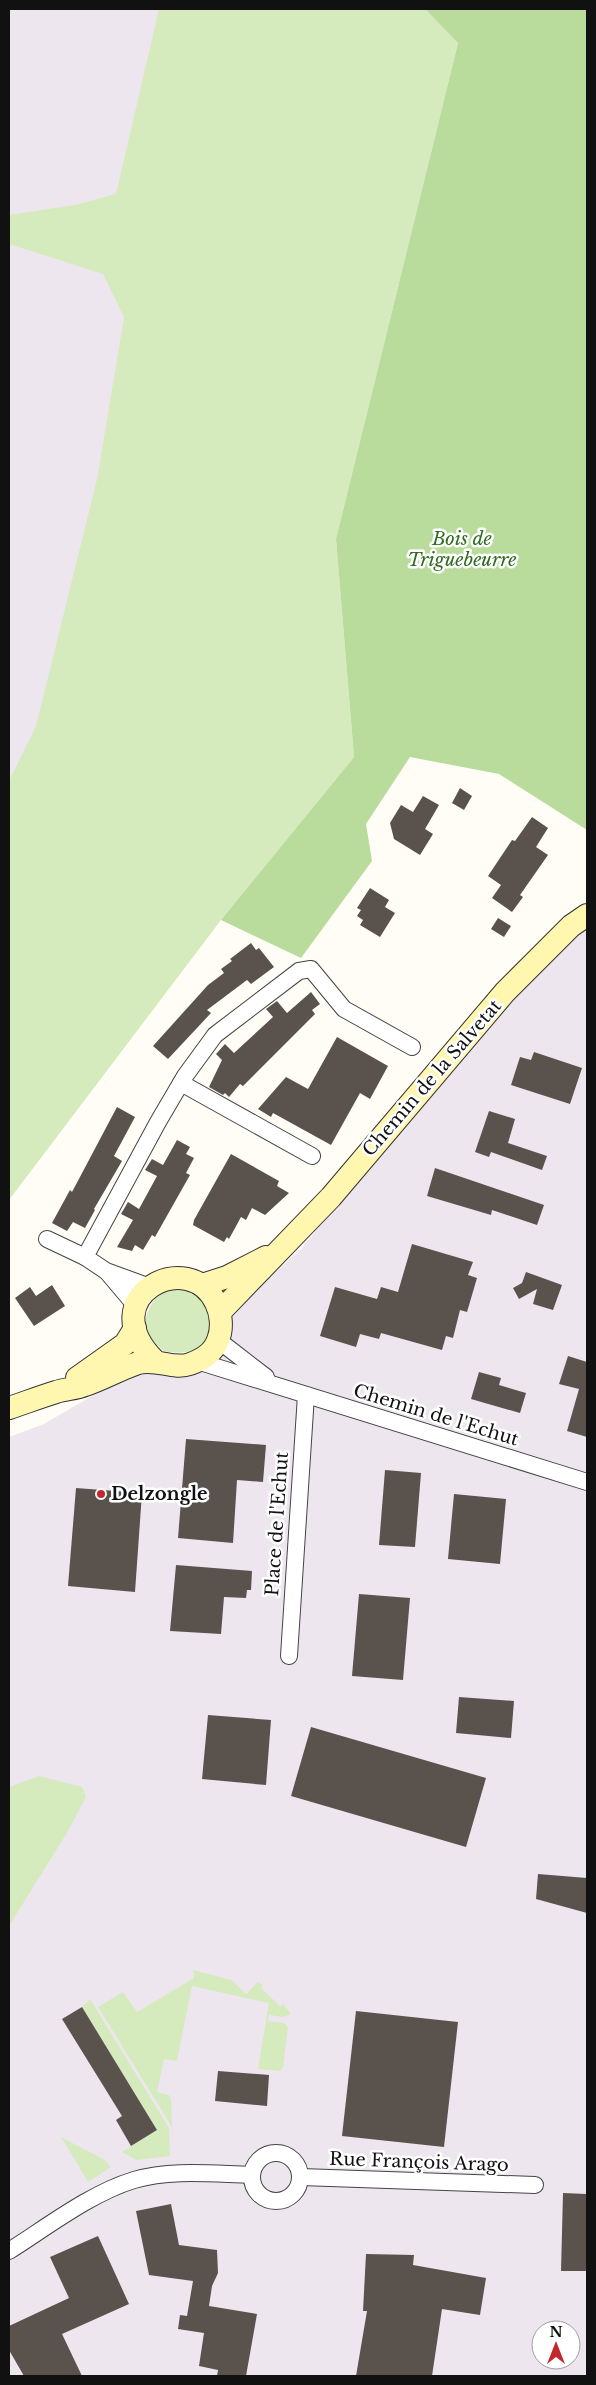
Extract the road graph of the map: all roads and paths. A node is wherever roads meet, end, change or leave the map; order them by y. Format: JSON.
{"nodes":[{"id":1,"x":587,"y":915,"type":"edge"},
{"id":2,"x":412,"y":1047,"type":"dead end"},
{"id":3,"x":181,"y":1083,"type":"junction"},
{"id":4,"x":312,"y":1156,"type":"dead end"},
{"id":5,"x":47,"y":1239,"type":"dead end"},
{"id":6,"x":284,"y":1247,"type":"junction"},
{"id":7,"x":85,"y":1257,"type":"junction"},
{"id":8,"x":106,"y":1271,"type":"junction"},
{"id":9,"x":202,"y":1285,"type":"junction"},
{"id":10,"x":150,"y":1287,"type":"junction"},
{"id":11,"x":135,"y":1305,"type":"junction"},
{"id":12,"x":220,"y":1312,"type":"junction"},
{"id":13,"x":135,"y":1328,"type":"junction"},
{"id":14,"x":218,"y":1340,"type":"junction"},
{"id":15,"x":154,"y":1360,"type":"junction"},
{"id":16,"x":196,"y":1361,"type":"junction"},
{"id":17,"x":274,"y":1383,"type":"junction"},
{"id":18,"x":55,"y":1392,"type":"junction"},
{"id":19,"x":306,"y":1395,"type":"junction"},
{"id":20,"x":9,"y":1408,"type":"edge"},
{"id":21,"x":587,"y":1482,"type":"edge"},
{"id":22,"x":288,"y":1656,"type":"dead end"},
{"id":23,"x":252,"y":2175,"type":"junction"},
{"id":24,"x":301,"y":2177,"type":"junction"},
{"id":25,"x":535,"y":2185,"type":"dead end"},
{"id":26,"x":9,"y":2251,"type":"edge"}],
"edges":[{"from":1,"to":6,"type":"main road","name":"Chemin de la Salvetat"},
{"from":2,"to":3,"type":"street"},
{"from":3,"to":4,"type":"street"},
{"from":3,"to":7,"type":"street"},
{"from":5,"to":7,"type":"street"},
{"from":6,"to":9,"type":"main road","name":"Chemin de la Salvetat"},
{"from":6,"to":12,"type":"main road","name":"Chemin de la Salvetat"},
{"from":7,"to":8,"type":"street"},
{"from":8,"to":10,"type":"street"},
{"from":8,"to":11,"type":"street"},
{"from":9,"to":10,"type":"main road"},
{"from":9,"to":12,"type":"main road"},
{"from":10,"to":11,"type":"main road"},
{"from":11,"to":13,"type":"main road"},
{"from":12,"to":14,"type":"main road"},
{"from":13,"to":15,"type":"main road"},
{"from":13,"to":18,"type":"main road"},
{"from":14,"to":16,"type":"main road"},
{"from":14,"to":17,"type":"street","name":"Chemin de l'Echut"},
{"from":15,"to":16,"type":"main road"},
{"from":15,"to":18,"type":"main road"},
{"from":16,"to":17,"type":"street","name":"Chemin de l'Echut"},
{"from":17,"to":19,"type":"street","name":"Chemin de l'Echut"},
{"from":18,"to":20,"type":"main road"},
{"from":19,"to":21,"type":"street","name":"Chemin de l'Echut"},
{"from":19,"to":22,"type":"street","name":"Place de l'Echut"},
{"from":23,"to":24,"type":"street"},
{"from":23,"to":24,"type":"street"},
{"from":23,"to":26,"type":"street"},
{"from":24,"to":25,"type":"street","name":"Rue François Arago"}]}
